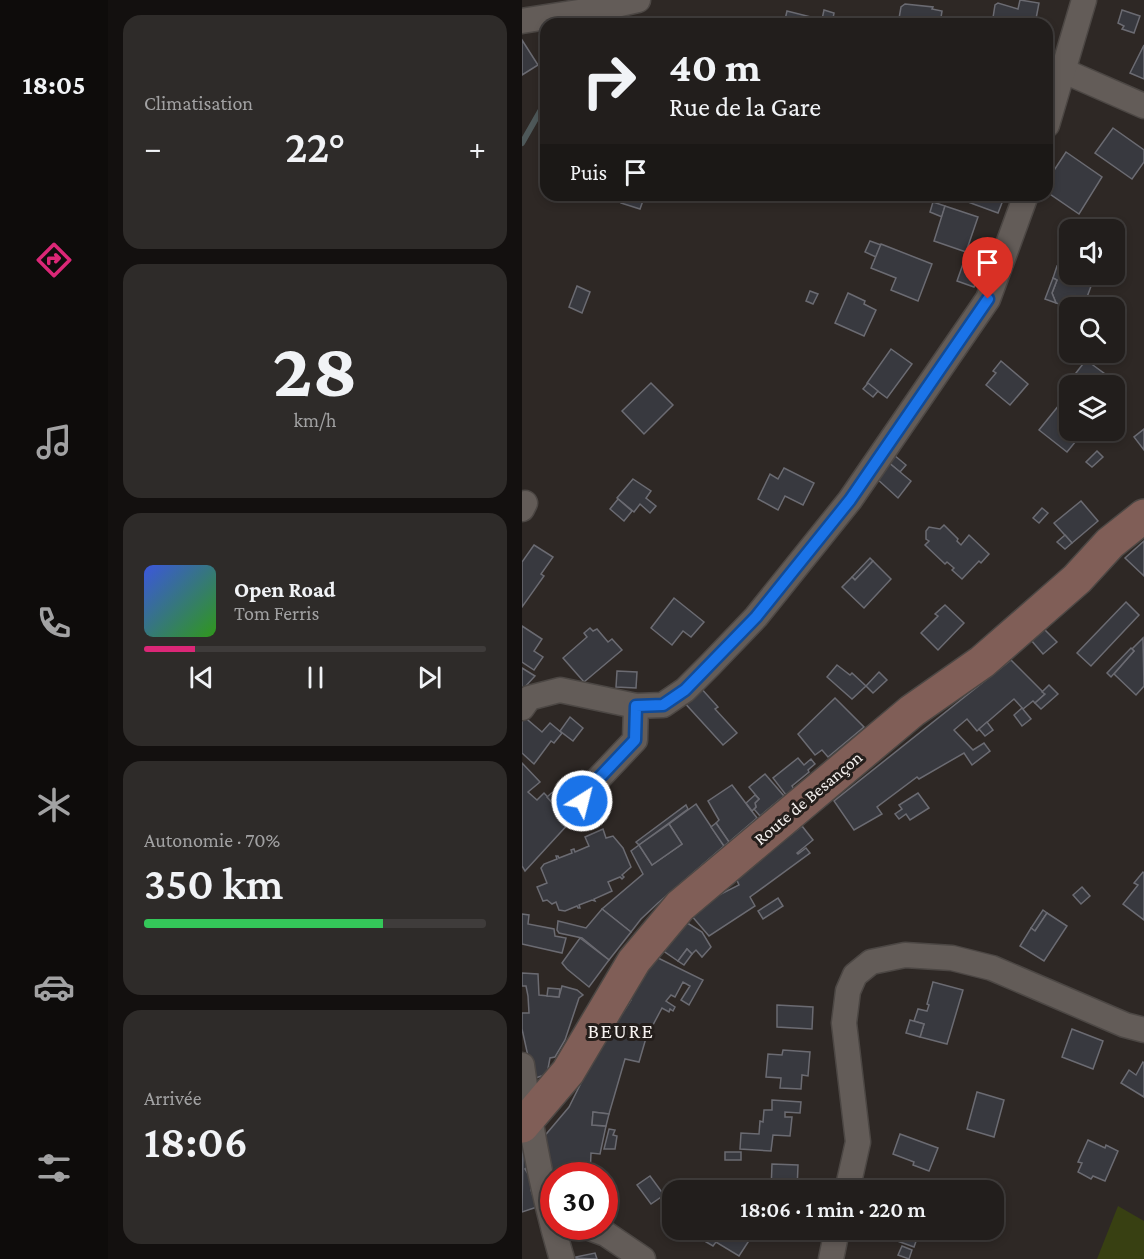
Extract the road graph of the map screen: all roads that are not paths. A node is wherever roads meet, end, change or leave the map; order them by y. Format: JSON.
{"nodes":[{"id":1,"x":638,"y":0,"type":"edge"},
{"id":2,"x":1083,"y":0,"type":"edge"},
{"id":3,"x":540,"y":18,"type":"edge"},
{"id":4,"x":543,"y":18,"type":"edge"},
{"id":5,"x":522,"y":21,"type":"edge"},
{"id":6,"x":1064,"y":71,"type":"junction"},
{"id":7,"x":1053,"y":106,"type":"edge"},
{"id":8,"x":1144,"y":106,"type":"edge"},
{"id":9,"x":1024,"y":201,"type":"edge"},
{"id":10,"x":1144,"y":516,"type":"edge"},
{"id":11,"x":636,"y":706,"type":"junction"},
{"id":12,"x":522,"y":708,"type":"edge"},
{"id":13,"x":581,"y":818,"type":"dead end"},
{"id":14,"x":1144,"y":1030,"type":"edge"},
{"id":15,"x":522,"y":1065,"type":"edge"},
{"id":16,"x":526,"y":1123,"type":"edge"},
{"id":17,"x":540,"y":1177,"type":"edge"},
{"id":18,"x":849,"y":1180,"type":"edge"},
{"id":19,"x":557,"y":1240,"type":"edge"},
{"id":20,"x":615,"y":1240,"type":"edge"},
{"id":21,"x":835,"y":1240,"type":"edge"},
{"id":22,"x":562,"y":1259,"type":"edge"},
{"id":23,"x":643,"y":1259,"type":"edge"},
{"id":24,"x":831,"y":1259,"type":"edge"}],
"edges":[{"from":1,"to":4,"type":"street"},
{"from":2,"to":6,"type":"street"},
{"from":3,"to":5,"type":"street"},
{"from":6,"to":7,"type":"street"},
{"from":6,"to":8,"type":"street"},
{"from":9,"to":11,"type":"street"},
{"from":10,"to":16,"type":"street","name":"Route de Besançon"},
{"from":11,"to":12,"type":"street"},
{"from":11,"to":13,"type":"street"},
{"from":14,"to":18,"type":"street"},
{"from":15,"to":16,"type":"street"},
{"from":16,"to":17,"type":"street"},
{"from":19,"to":22,"type":"street"},
{"from":20,"to":23,"type":"street"},
{"from":21,"to":24,"type":"street"}]}
